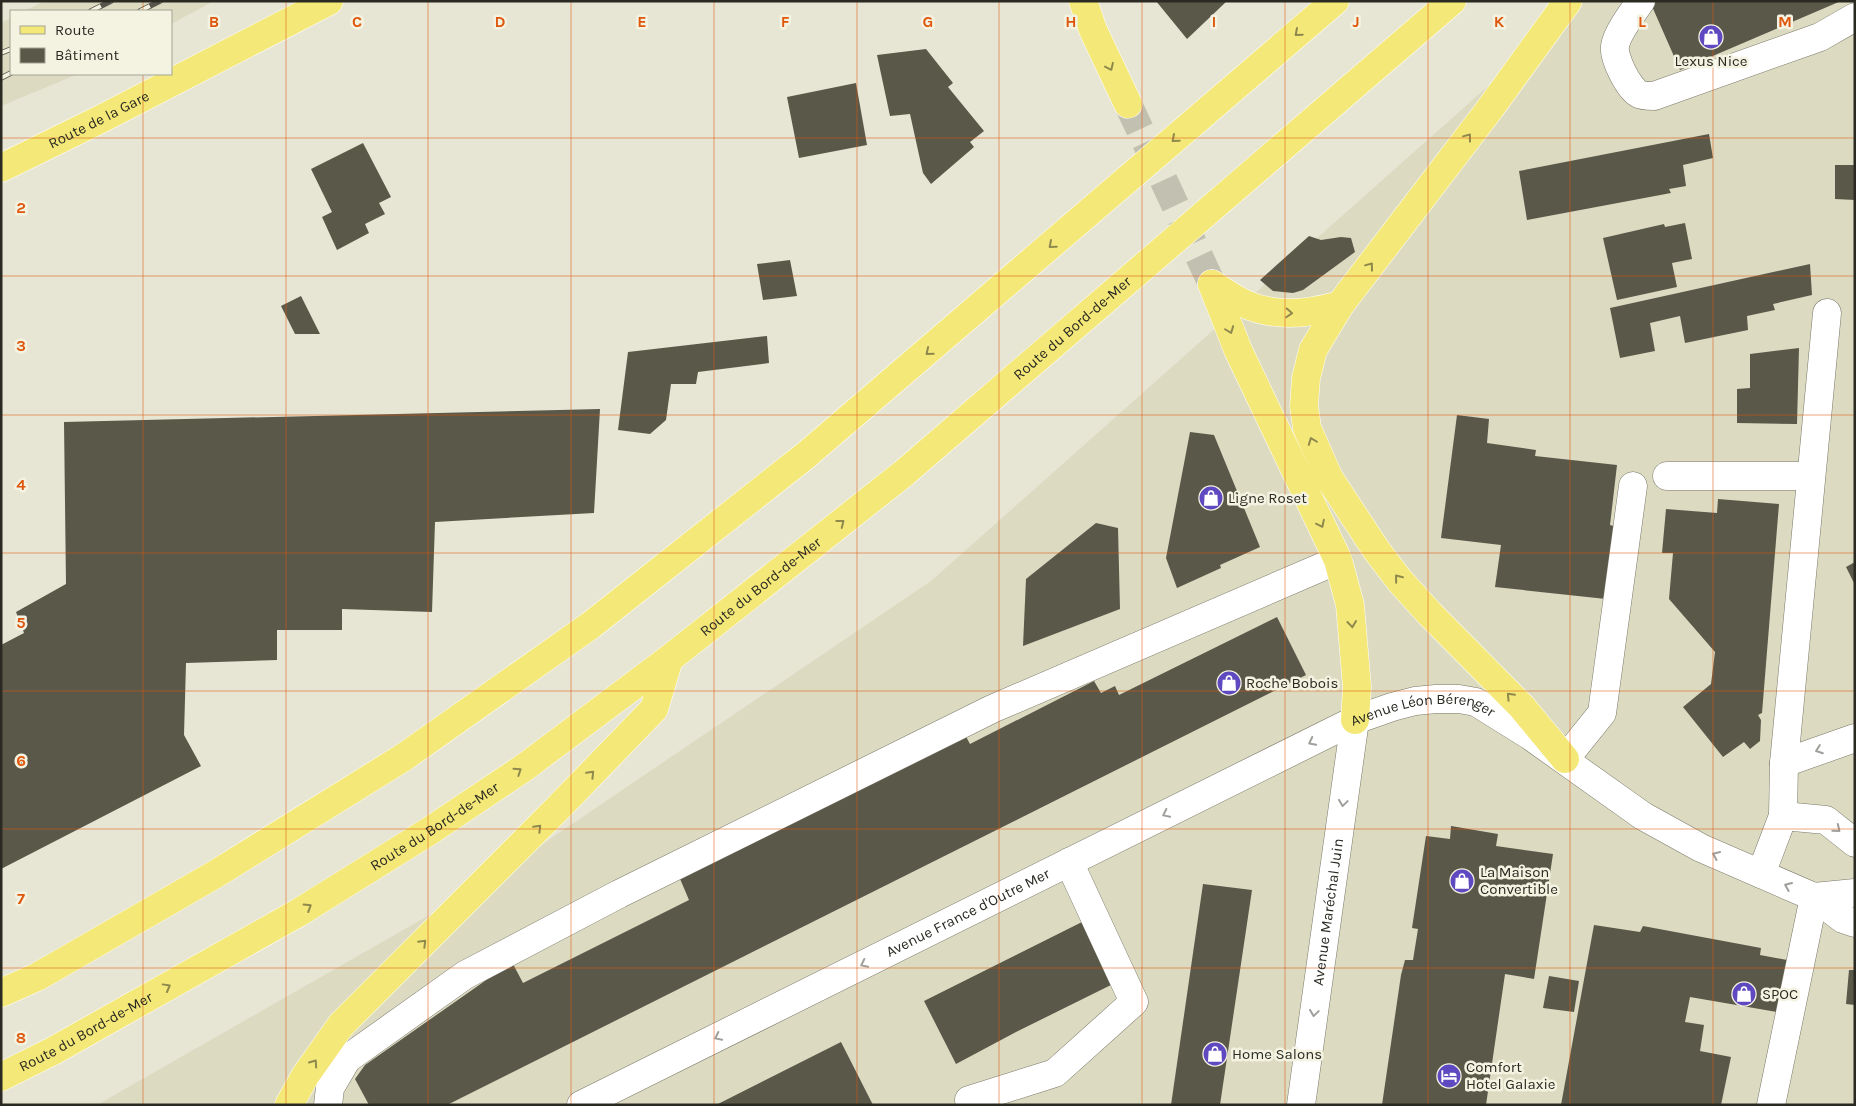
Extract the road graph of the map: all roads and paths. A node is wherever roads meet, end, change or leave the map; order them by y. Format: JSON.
{"nodes":[{"id":1,"x":329,"y":1,"type":"edge"},
{"id":2,"x":1083,"y":1,"type":"edge"},
{"id":3,"x":1094,"y":1,"type":"edge"},
{"id":4,"x":1335,"y":1,"type":"edge"},
{"id":5,"x":1452,"y":1,"type":"edge"},
{"id":6,"x":1568,"y":1,"type":"edge"},
{"id":7,"x":1641,"y":1,"type":"edge"},
{"id":8,"x":1855,"y":17,"type":"edge"},
{"id":9,"x":1093,"y":30,"type":"junction"},
{"id":10,"x":1128,"y":104,"type":"tunnel mouth"},
{"id":11,"x":1,"y":168,"type":"edge"},
{"id":12,"x":1340,"y":305,"type":"junction"},
{"id":13,"x":1827,"y":313,"type":"dead end"},
{"id":14,"x":1667,"y":476,"type":"dead end"},
{"id":15,"x":1811,"y":476,"type":"junction"},
{"id":16,"x":1633,"y":486,"type":"dead end"},
{"id":17,"x":1338,"y":560,"type":"junction"},
{"id":18,"x":669,"y":659,"type":"junction"},
{"id":19,"x":1356,"y":720,"type":"junction"},
{"id":20,"x":1855,"y":738,"type":"edge"},
{"id":21,"x":1565,"y":760,"type":"junction"},
{"id":22,"x":1784,"y":763,"type":"junction"},
{"id":23,"x":1783,"y":816,"type":"junction"},
{"id":24,"x":1855,"y":843,"type":"edge"},
{"id":25,"x":1069,"y":862,"type":"junction"},
{"id":26,"x":1761,"y":874,"type":"junction"},
{"id":27,"x":1855,"y":893,"type":"edge"},
{"id":28,"x":1814,"y":897,"type":"junction"},
{"id":29,"x":1855,"y":907,"type":"edge"},
{"id":30,"x":1855,"y":923,"type":"edge"},
{"id":31,"x":1,"y":993,"type":"edge"},
{"id":32,"x":1,"y":1077,"type":"edge"},
{"id":33,"x":969,"y":1100,"type":"dead end"},
{"id":34,"x":289,"y":1105,"type":"edge"},
{"id":35,"x":328,"y":1105,"type":"edge"},
{"id":36,"x":581,"y":1105,"type":"edge"},
{"id":37,"x":1301,"y":1105,"type":"edge"},
{"id":38,"x":1771,"y":1105,"type":"edge"}],
"edges":[{"from":1,"to":11,"type":"main road","name":"Route de la Gare"},
{"from":2,"to":9,"type":"main road"},
{"from":3,"to":9,"type":"main road"},
{"from":4,"to":31,"type":"main road","one_way":true},
{"from":18,"to":5,"type":"main road","name":"Route du Bord-de-Mer","one_way":true},
{"from":12,"to":6,"type":"main road","one_way":true},
{"from":7,"to":8,"type":"street"},
{"from":9,"to":10,"type":"main road","one_way":true},
{"from":12,"to":17,"type":"main road","name":"Avenue Léon Bérenger"},
{"from":21,"to":12,"type":"main road","one_way":true},
{"from":13,"to":15,"type":"street"},
{"from":14,"to":15,"type":"street"},
{"from":15,"to":22,"type":"street"},
{"from":16,"to":21,"type":"street"},
{"from":17,"to":19,"type":"main road","name":"Avenue Léon Bérenger","one_way":true},
{"from":17,"to":35,"type":"street"},
{"from":32,"to":18,"type":"main road","name":"Route du Bord-de-Mer","one_way":true},
{"from":34,"to":18,"type":"main road","one_way":true},
{"from":19,"to":21,"type":"street","name":"Avenue Léon Bérenger"},
{"from":19,"to":25,"type":"street","name":"Avenue France d'Outre Mer","one_way":true},
{"from":19,"to":37,"type":"street","name":"Avenue Maréchal Juin","one_way":true},
{"from":20,"to":22,"type":"street","one_way":true},
{"from":26,"to":21,"type":"street","name":"Avenue Léon Bérenger","one_way":true},
{"from":22,"to":23,"type":"street"},
{"from":23,"to":24,"type":"street","one_way":true},
{"from":23,"to":26,"type":"street"},
{"from":25,"to":33,"type":"street"},
{"from":25,"to":36,"type":"street","name":"Avenue France d'Outre Mer","one_way":true},
{"from":28,"to":26,"type":"street","name":"Avenue Léon Bérenger","one_way":true},
{"from":27,"to":28,"type":"street","name":"Avenue Léon Bérenger"},
{"from":28,"to":29,"type":"street"},
{"from":28,"to":30,"type":"street","name":"Avenue Léon Bérenger"},
{"from":28,"to":38,"type":"street"}]}
